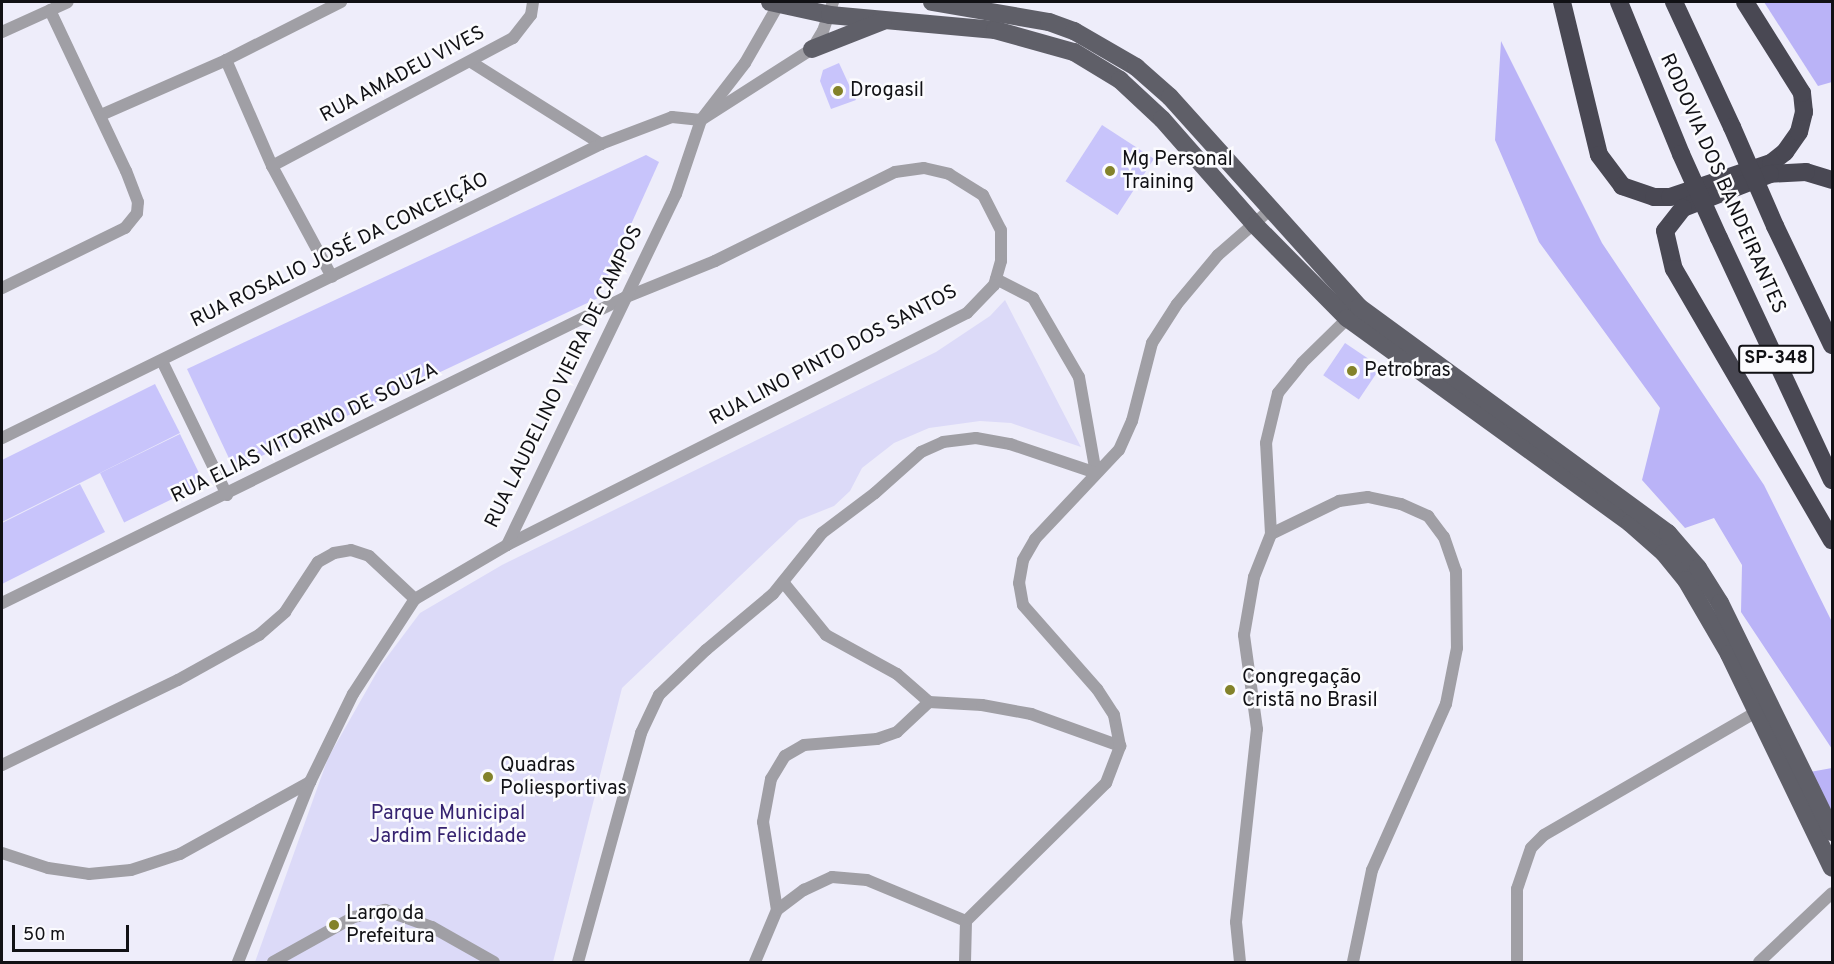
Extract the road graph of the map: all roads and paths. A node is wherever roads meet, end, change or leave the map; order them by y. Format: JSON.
{"nodes":[{"id":1,"x":68,"y":2,"type":"edge"},
{"id":2,"x":341,"y":2,"type":"edge"},
{"id":3,"x":533,"y":2,"type":"edge"},
{"id":4,"x":776,"y":2,"type":"edge"},
{"id":5,"x":933,"y":2,"type":"edge"},
{"id":6,"x":1562,"y":2,"type":"edge"},
{"id":7,"x":1619,"y":2,"type":"edge"},
{"id":8,"x":1674,"y":2,"type":"edge"},
{"id":9,"x":1744,"y":2,"type":"edge"},
{"id":10,"x":831,"y":8,"type":"edge"},
{"id":11,"x":50,"y":10,"type":"junction"},
{"id":12,"x":890,"y":19,"type":"junction"},
{"id":13,"x":2,"y":32,"type":"edge"},
{"id":14,"x":812,"y":49,"type":"junction"},
{"id":15,"x":226,"y":60,"type":"junction"},
{"id":16,"x":471,"y":62,"type":"junction"},
{"id":17,"x":101,"y":115,"type":"junction"},
{"id":18,"x":701,"y":120,"type":"junction"},
{"id":19,"x":601,"y":144,"type":"junction"},
{"id":20,"x":272,"y":165,"type":"junction"},
{"id":21,"x":1833,"y":180,"type":"edge"},
{"id":22,"x":1271,"y":209,"type":"junction"},
{"id":23,"x":1255,"y":225,"type":"junction"},
{"id":24,"x":332,"y":277,"type":"junction"},
{"id":25,"x":996,"y":279,"type":"junction"},
{"id":26,"x":3,"y":285,"type":"edge"},
{"id":27,"x":624,"y":298,"type":"junction"},
{"id":28,"x":1353,"y":313,"type":"junction"},
{"id":29,"x":1833,"y":345,"type":"edge"},
{"id":30,"x":162,"y":361,"type":"junction"},
{"id":31,"x":2,"y":438,"type":"edge"},
{"id":32,"x":1096,"y":472,"type":"junction"},
{"id":33,"x":1833,"y":480,"type":"edge"},
{"id":34,"x":227,"y":495,"type":"junction"},
{"id":35,"x":1271,"y":534,"type":"junction"},
{"id":36,"x":1833,"y":540,"type":"edge"},
{"id":37,"x":507,"y":545,"type":"junction"},
{"id":38,"x":783,"y":582,"type":"junction"},
{"id":39,"x":415,"y":598,"type":"junction"},
{"id":40,"x":2,"y":603,"type":"edge"},
{"id":41,"x":929,"y":702,"type":"junction"},
{"id":42,"x":1762,"y":709,"type":"junction"},
{"id":43,"x":1120,"y":747,"type":"junction"},
{"id":44,"x":2,"y":765,"type":"edge"},
{"id":45,"x":310,"y":782,"type":"junction"},
{"id":46,"x":1833,"y":832,"type":"edge"},
{"id":47,"x":2,"y":853,"type":"edge"},
{"id":48,"x":1833,"y":867,"type":"edge"},
{"id":49,"x":1833,"y":893,"type":"edge"},
{"id":50,"x":777,"y":910,"type":"junction"},
{"id":51,"x":966,"y":921,"type":"junction"},
{"id":52,"x":238,"y":963,"type":"edge"},
{"id":53,"x":273,"y":963,"type":"edge"},
{"id":54,"x":494,"y":963,"type":"edge"},
{"id":55,"x":578,"y":963,"type":"edge"},
{"id":56,"x":755,"y":963,"type":"edge"},
{"id":57,"x":965,"y":963,"type":"edge"},
{"id":58,"x":1240,"y":963,"type":"edge"},
{"id":59,"x":1353,"y":963,"type":"edge"},
{"id":60,"x":1517,"y":963,"type":"edge"},
{"id":61,"x":1759,"y":963,"type":"edge"}],
"edges":[{"from":1,"to":11,"type":"street"},
{"from":2,"to":15,"type":"street"},
{"from":3,"to":16,"type":"street","name":"RUA AMADEU VIVES"},
{"from":4,"to":10,"type":"main road"},
{"from":4,"to":18,"type":"street"},
{"from":5,"to":22,"type":"main road"},
{"from":6,"to":9,"type":"highway"},
{"from":7,"to":33,"type":"highway","name":"RODOVIA DOS BANDEIRANTES","number":"SP-348","bridge":true},
{"from":8,"to":29,"type":"highway","name":"RODOVIA DOS BANDEIRANTES","number":"SP-348","bridge":true},
{"from":10,"to":12,"type":"main road"},
{"from":10,"to":14,"type":"street"},
{"from":11,"to":13,"type":"street"},
{"from":11,"to":17,"type":"street"},
{"from":12,"to":14,"type":"main road"},
{"from":12,"to":23,"type":"main road"},
{"from":14,"to":18,"type":"street"},
{"from":15,"to":17,"type":"street"},
{"from":15,"to":20,"type":"street"},
{"from":16,"to":19,"type":"street"},
{"from":16,"to":20,"type":"street","name":"RUA AMADEU VIVES"},
{"from":17,"to":26,"type":"street"},
{"from":18,"to":19,"type":"street","name":"RUA ROSALIO JOSÉ DA CONCEIÇÃO"},
{"from":18,"to":27,"type":"street","name":"RUA LAUDELINO VIEIRA DE CAMPOS"},
{"from":19,"to":24,"type":"street","name":"RUA ROSALIO JOSÉ DA CONCEIÇÃO"},
{"from":20,"to":24,"type":"street"},
{"from":21,"to":36,"type":"highway"},
{"from":22,"to":23,"type":"street"},
{"from":22,"to":28,"type":"main road"},
{"from":23,"to":28,"type":"main road"},
{"from":23,"to":32,"type":"street"},
{"from":24,"to":30,"type":"street","name":"RUA ROSALIO JOSÉ DA CONCEIÇÃO"},
{"from":25,"to":27,"type":"street","name":"RUA LINO PINTO DOS SANTOS"},
{"from":25,"to":32,"type":"street"},
{"from":25,"to":37,"type":"street","name":"RUA LINO PINTO DOS SANTOS"},
{"from":27,"to":34,"type":"street","name":"RUA ELIAS VITORINO DE SOUZA"},
{"from":27,"to":37,"type":"street","name":"RUA LAUDELINO VIEIRA DE CAMPOS"},
{"from":28,"to":35,"type":"street"},
{"from":28,"to":42,"type":"main road"},
{"from":30,"to":31,"type":"street","name":"RUA ROSALIO JOSÉ DA CONCEIÇÃO"},
{"from":30,"to":34,"type":"street"},
{"from":32,"to":38,"type":"street"},
{"from":32,"to":43,"type":"street"},
{"from":34,"to":40,"type":"street","name":"RUA ELIAS VITORINO DE SOUZA"},
{"from":35,"to":58,"type":"street"},
{"from":35,"to":59,"type":"street"},
{"from":37,"to":39,"type":"street","name":"RUA LAUDELINO VIEIRA DE CAMPOS"},
{"from":38,"to":41,"type":"street"},
{"from":38,"to":55,"type":"street"},
{"from":39,"to":44,"type":"street"},
{"from":39,"to":45,"type":"street","name":"RUA LAUDELINO VIEIRA DE CAMPOS"},
{"from":41,"to":43,"type":"street"},
{"from":41,"to":50,"type":"street"},
{"from":42,"to":46,"type":"main road"},
{"from":42,"to":48,"type":"main road"},
{"from":42,"to":60,"type":"street"},
{"from":43,"to":51,"type":"street"},
{"from":45,"to":47,"type":"street"},
{"from":45,"to":52,"type":"street","name":"RUA LAUDELINO VIEIRA DE CAMPOS"},
{"from":49,"to":61,"type":"street"},
{"from":50,"to":51,"type":"street"},
{"from":50,"to":56,"type":"street"},
{"from":51,"to":57,"type":"street"},
{"from":53,"to":54,"type":"street"}]}
